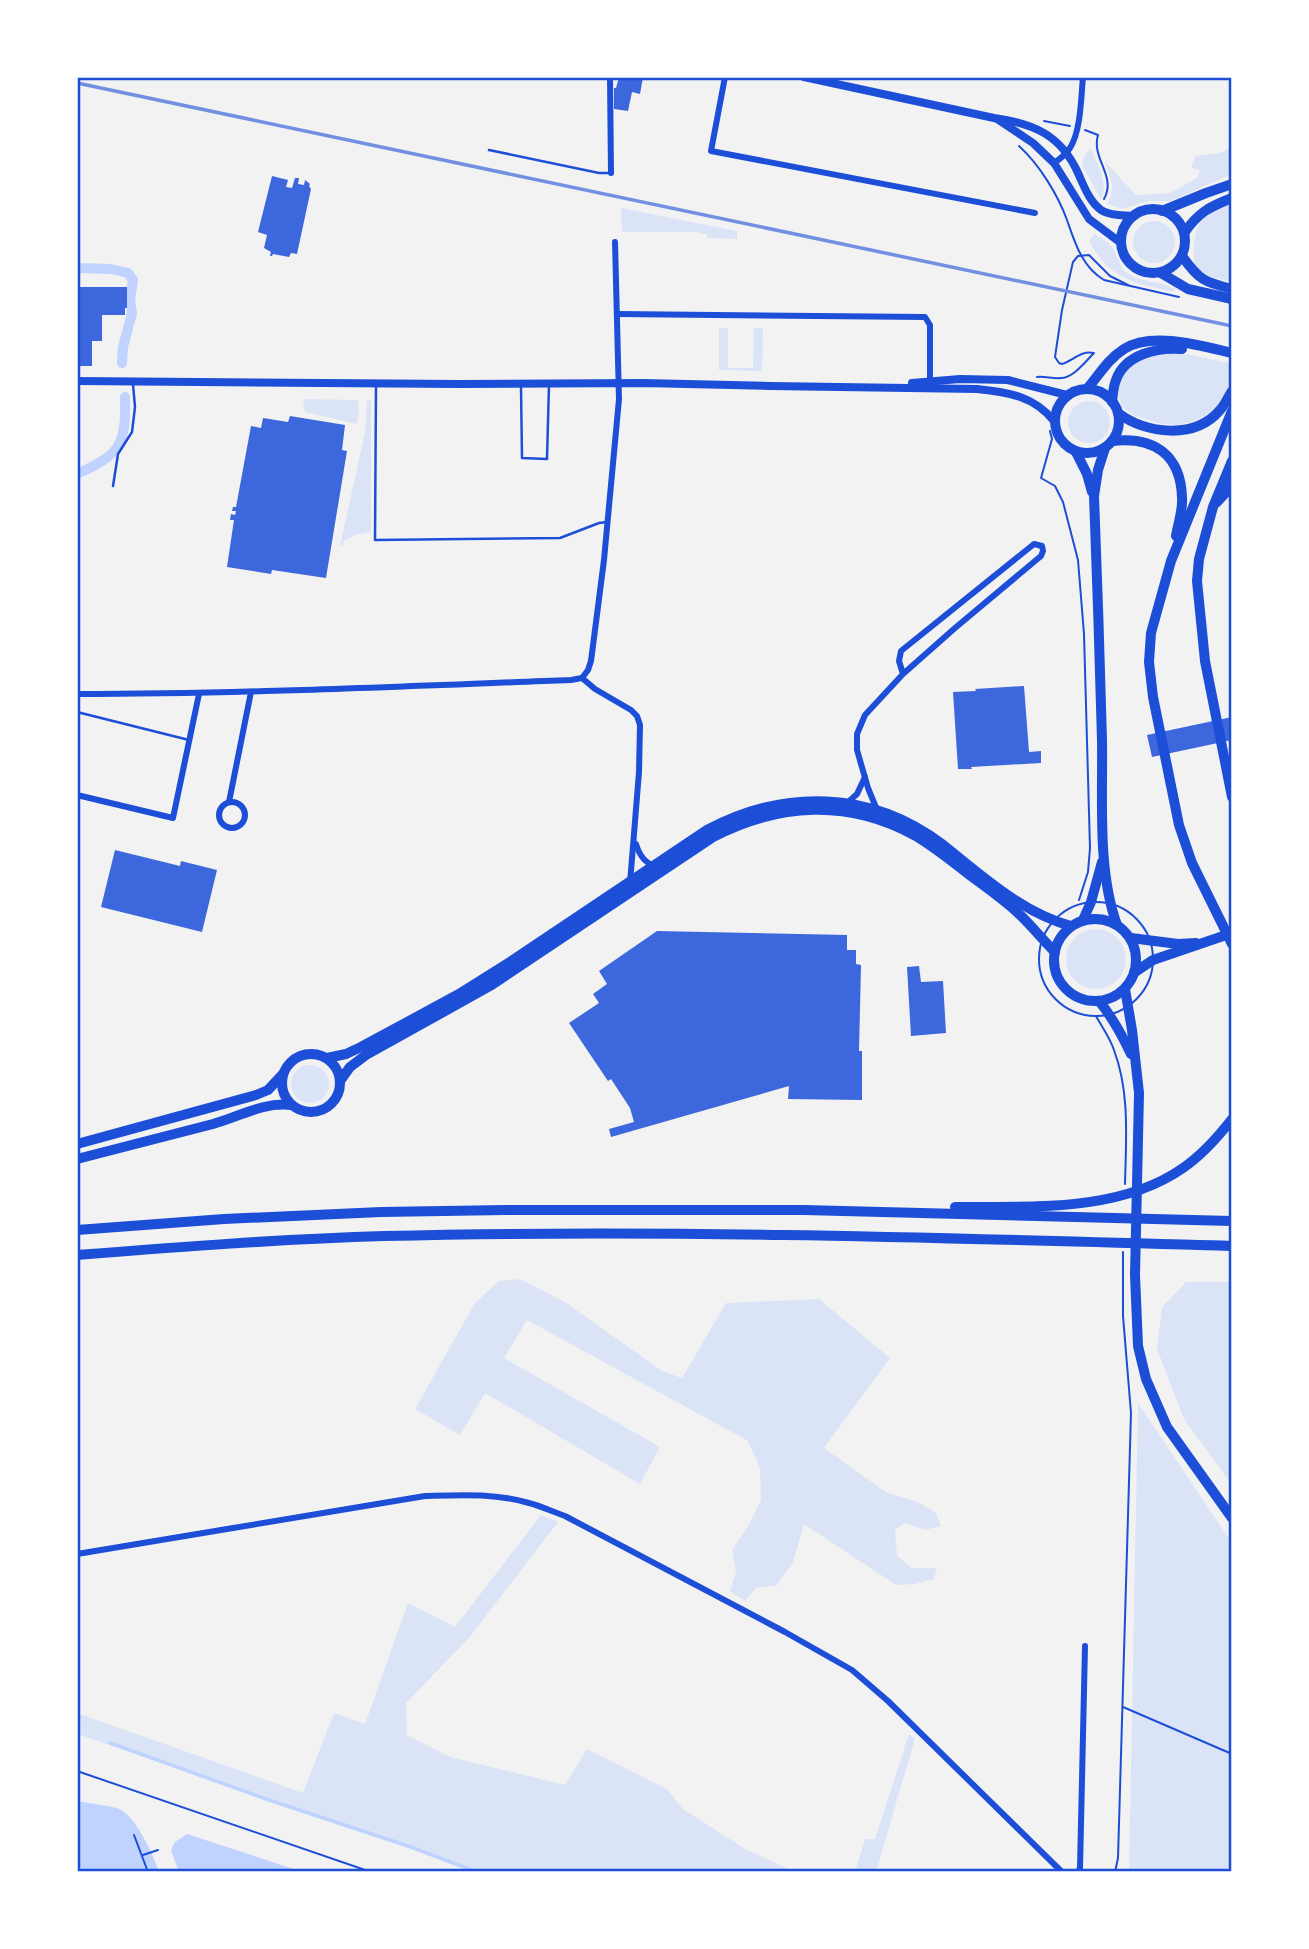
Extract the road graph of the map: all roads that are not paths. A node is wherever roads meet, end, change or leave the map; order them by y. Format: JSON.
{"nodes":[{"id":1,"x":610,"y":77,"type":"edge"},
{"id":2,"x":725,"y":77,"type":"edge"},
{"id":3,"x":804,"y":77,"type":"edge"},
{"id":4,"x":1083,"y":77,"type":"edge"},
{"id":5,"x":994,"y":118,"type":"junction"},
{"id":6,"x":489,"y":150,"type":"dead end"},
{"id":7,"x":1066,"y":153,"type":"junction"},
{"id":8,"x":1054,"y":163,"type":"junction"},
{"id":9,"x":611,"y":173,"type":"joint"},
{"id":10,"x":1232,"y":184,"type":"edge"},
{"id":11,"x":1232,"y":198,"type":"edge"},
{"id":12,"x":1162,"y":211,"type":"junction"},
{"id":13,"x":1035,"y":213,"type":"dead end"},
{"id":14,"x":1133,"y":216,"type":"junction"},
{"id":15,"x":1184,"y":233,"type":"junction"},
{"id":16,"x":615,"y":242,"type":"dead end"},
{"id":17,"x":1121,"y":243,"type":"junction"},
{"id":18,"x":1182,"y":256,"type":"junction"},
{"id":19,"x":1161,"y":273,"type":"junction"},
{"id":20,"x":1232,"y":289,"type":"edge"},
{"id":21,"x":1232,"y":299,"type":"edge"},
{"id":22,"x":617,"y":314,"type":"junction"},
{"id":23,"x":1232,"y":353,"type":"edge"},
{"id":24,"x":1232,"y":359,"type":"edge"},
{"id":25,"x":77,"y":381,"type":"edge"},
{"id":26,"x":132,"y":381,"type":"junction"},
{"id":27,"x":930,"y":382,"type":"junction"},
{"id":28,"x":376,"y":383,"type":"junction"},
{"id":29,"x":521,"y":383,"type":"junction"},
{"id":30,"x":549,"y":383,"type":"junction"},
{"id":31,"x":619,"y":383,"type":"junction"},
{"id":32,"x":874,"y":387,"type":"junction"},
{"id":33,"x":1087,"y":389,"type":"junction"},
{"id":34,"x":1232,"y":391,"type":"edge"},
{"id":35,"x":1067,"y":395,"type":"junction"},
{"id":36,"x":1112,"y":402,"type":"junction"},
{"id":37,"x":1232,"y":411,"type":"edge"},
{"id":38,"x":1118,"y":413,"type":"junction"},
{"id":39,"x":1051,"y":424,"type":"junction"},
{"id":40,"x":1109,"y":444,"type":"junction"},
{"id":41,"x":1076,"y":452,"type":"junction"},
{"id":42,"x":1232,"y":461,"type":"edge"},
{"id":43,"x":113,"y":486,"type":"dead end"},
{"id":44,"x":1232,"y":486,"type":"edge"},
{"id":45,"x":1094,"y":496,"type":"junction"},
{"id":46,"x":1213,"y":507,"type":"junction"},
{"id":47,"x":607,"y":522,"type":"junction"},
{"id":48,"x":1171,"y":561,"type":"junction"},
{"id":49,"x":904,"y":674,"type":"junction"},
{"id":50,"x":582,"y":677,"type":"junction"},
{"id":51,"x":251,"y":692,"type":"junction"},
{"id":52,"x":77,"y":694,"type":"edge"},
{"id":53,"x":199,"y":694,"type":"junction"},
{"id":54,"x":77,"y":712,"type":"edge"},
{"id":55,"x":190,"y":740,"type":"junction"},
{"id":56,"x":865,"y":777,"type":"junction"},
{"id":57,"x":77,"y":795,"type":"edge"},
{"id":58,"x":1232,"y":797,"type":"edge"},
{"id":59,"x":229,"y":802,"type":"junction"},
{"id":60,"x":846,"y":804,"type":"junction"},
{"id":61,"x":877,"y":810,"type":"junction"},
{"id":62,"x":634,"y":839,"type":"junction"},
{"id":63,"x":1104,"y":855,"type":"junction"},
{"id":64,"x":655,"y":866,"type":"junction"},
{"id":65,"x":629,"y":884,"type":"junction"},
{"id":66,"x":1083,"y":920,"type":"junction"},
{"id":67,"x":1117,"y":925,"type":"junction"},
{"id":68,"x":1071,"y":926,"type":"junction"},
{"id":69,"x":1232,"y":933,"type":"edge"},
{"id":70,"x":1130,"y":938,"type":"junction"},
{"id":71,"x":1207,"y":942,"type":"junction"},
{"id":72,"x":1232,"y":944,"type":"edge"},
{"id":73,"x":1055,"y":951,"type":"junction"},
{"id":74,"x":1135,"y":972,"type":"junction"},
{"id":75,"x":1125,"y":989,"type":"junction"},
{"id":76,"x":1099,"y":1001,"type":"junction"},
{"id":77,"x":327,"y":1058,"type":"junction"},
{"id":78,"x":1136,"y":1066,"type":"junction"},
{"id":79,"x":283,"y":1074,"type":"junction"},
{"id":80,"x":340,"y":1082,"type":"junction"},
{"id":81,"x":290,"y":1105,"type":"junction"},
{"id":82,"x":1232,"y":1119,"type":"edge"},
{"id":83,"x":77,"y":1144,"type":"edge"},
{"id":84,"x":77,"y":1158,"type":"edge"},
{"id":85,"x":804,"y":1210,"type":"junction"},
{"id":86,"x":1232,"y":1221,"type":"edge"},
{"id":87,"x":77,"y":1230,"type":"edge"},
{"id":88,"x":1232,"y":1247,"type":"edge"},
{"id":89,"x":77,"y":1255,"type":"edge"},
{"id":90,"x":1232,"y":1518,"type":"edge"},
{"id":91,"x":77,"y":1554,"type":"edge"},
{"id":92,"x":1086,"y":1646,"type":"dead end"},
{"id":93,"x":1062,"y":1872,"type":"edge"},
{"id":94,"x":1078,"y":1872,"type":"edge"}],
"edges":[{"from":1,"to":9,"type":"street"},
{"from":2,"to":13,"type":"street"},
{"from":3,"to":5,"type":"main road"},
{"from":4,"to":7,"type":"street"},
{"from":5,"to":7,"type":"main road"},
{"from":5,"to":8,"type":"main road"},
{"from":6,"to":9,"type":"lane"},
{"from":7,"to":8,"type":"street"},
{"from":7,"to":14,"type":"main road"},
{"from":8,"to":17,"type":"main road"},
{"from":10,"to":12,"type":"main road"},
{"from":11,"to":15,"type":"main road"},
{"from":12,"to":14,"type":"main road"},
{"from":12,"to":15,"type":"main road"},
{"from":14,"to":17,"type":"main road"},
{"from":15,"to":18,"type":"main road"},
{"from":16,"to":22,"type":"street"},
{"from":17,"to":19,"type":"main road"},
{"from":18,"to":19,"type":"main road"},
{"from":18,"to":20,"type":"main road"},
{"from":19,"to":21,"type":"main road"},
{"from":22,"to":27,"type":"street"},
{"from":22,"to":31,"type":"street"},
{"from":23,"to":33,"type":"main road"},
{"from":24,"to":36,"type":"main road"},
{"from":25,"to":26,"type":"main road"},
{"from":26,"to":28,"type":"main road"},
{"from":26,"to":43,"type":"lane"},
{"from":27,"to":32,"type":"main road"},
{"from":27,"to":35,"type":"main road"},
{"from":28,"to":29,"type":"main road"},
{"from":28,"to":47,"type":"lane"},
{"from":29,"to":30,"type":"main road"},
{"from":29,"to":30,"type":"lane"},
{"from":30,"to":31,"type":"main road"},
{"from":31,"to":32,"type":"main road"},
{"from":31,"to":47,"type":"street"},
{"from":32,"to":39,"type":"main road"},
{"from":33,"to":35,"type":"main road"},
{"from":33,"to":36,"type":"main road"},
{"from":34,"to":38,"type":"main road"},
{"from":35,"to":39,"type":"main road"},
{"from":36,"to":38,"type":"main road"},
{"from":37,"to":48,"type":"highway"},
{"from":38,"to":40,"type":"main road"},
{"from":39,"to":41,"type":"main road"},
{"from":40,"to":41,"type":"main road"},
{"from":40,"to":45,"type":"main road"},
{"from":40,"to":48,"type":"highway"},
{"from":41,"to":45,"type":"main road"},
{"from":42,"to":46,"type":"highway"},
{"from":44,"to":46,"type":"highway"},
{"from":45,"to":63,"type":"main road"},
{"from":46,"to":58,"type":"highway"},
{"from":47,"to":50,"type":"street"},
{"from":48,"to":72,"type":"highway"},
{"from":49,"to":49,"type":"street"},
{"from":49,"to":56,"type":"street"},
{"from":50,"to":51,"type":"street"},
{"from":50,"to":62,"type":"street"},
{"from":51,"to":53,"type":"street"},
{"from":51,"to":59,"type":"street"},
{"from":52,"to":53,"type":"street"},
{"from":53,"to":55,"type":"street"},
{"from":54,"to":55,"type":"lane"},
{"from":55,"to":57,"type":"street"},
{"from":56,"to":60,"type":"street"},
{"from":56,"to":61,"type":"street"},
{"from":59,"to":59,"type":"street"},
{"from":60,"to":61,"type":"main road"},
{"from":60,"to":64,"type":"main road"},
{"from":61,"to":68,"type":"main road"},
{"from":62,"to":64,"type":"street"},
{"from":62,"to":65,"type":"street"},
{"from":63,"to":66,"type":"main road"},
{"from":63,"to":67,"type":"main road"},
{"from":64,"to":65,"type":"main road"},
{"from":65,"to":77,"type":"main road"},
{"from":66,"to":67,"type":"main road"},
{"from":66,"to":68,"type":"main road"},
{"from":67,"to":70,"type":"main road"},
{"from":68,"to":73,"type":"main road"},
{"from":69,"to":71,"type":"main road"},
{"from":70,"to":71,"type":"main road"},
{"from":70,"to":74,"type":"main road"},
{"from":71,"to":74,"type":"main road"},
{"from":73,"to":76,"type":"main road"},
{"from":73,"to":80,"type":"main road"},
{"from":74,"to":75,"type":"main road"},
{"from":75,"to":76,"type":"main road"},
{"from":75,"to":78,"type":"main road"},
{"from":76,"to":78,"type":"main road"},
{"from":77,"to":79,"type":"main road"},
{"from":77,"to":80,"type":"main road"},
{"from":78,"to":90,"type":"main road"},
{"from":79,"to":81,"type":"main road"},
{"from":79,"to":83,"type":"main road"},
{"from":80,"to":81,"type":"main road"},
{"from":81,"to":84,"type":"main road"},
{"from":82,"to":85,"type":"highway"},
{"from":85,"to":86,"type":"highway"},
{"from":85,"to":87,"type":"highway"},
{"from":88,"to":89,"type":"highway"},
{"from":91,"to":93,"type":"street"},
{"from":92,"to":94,"type":"street"}]}
